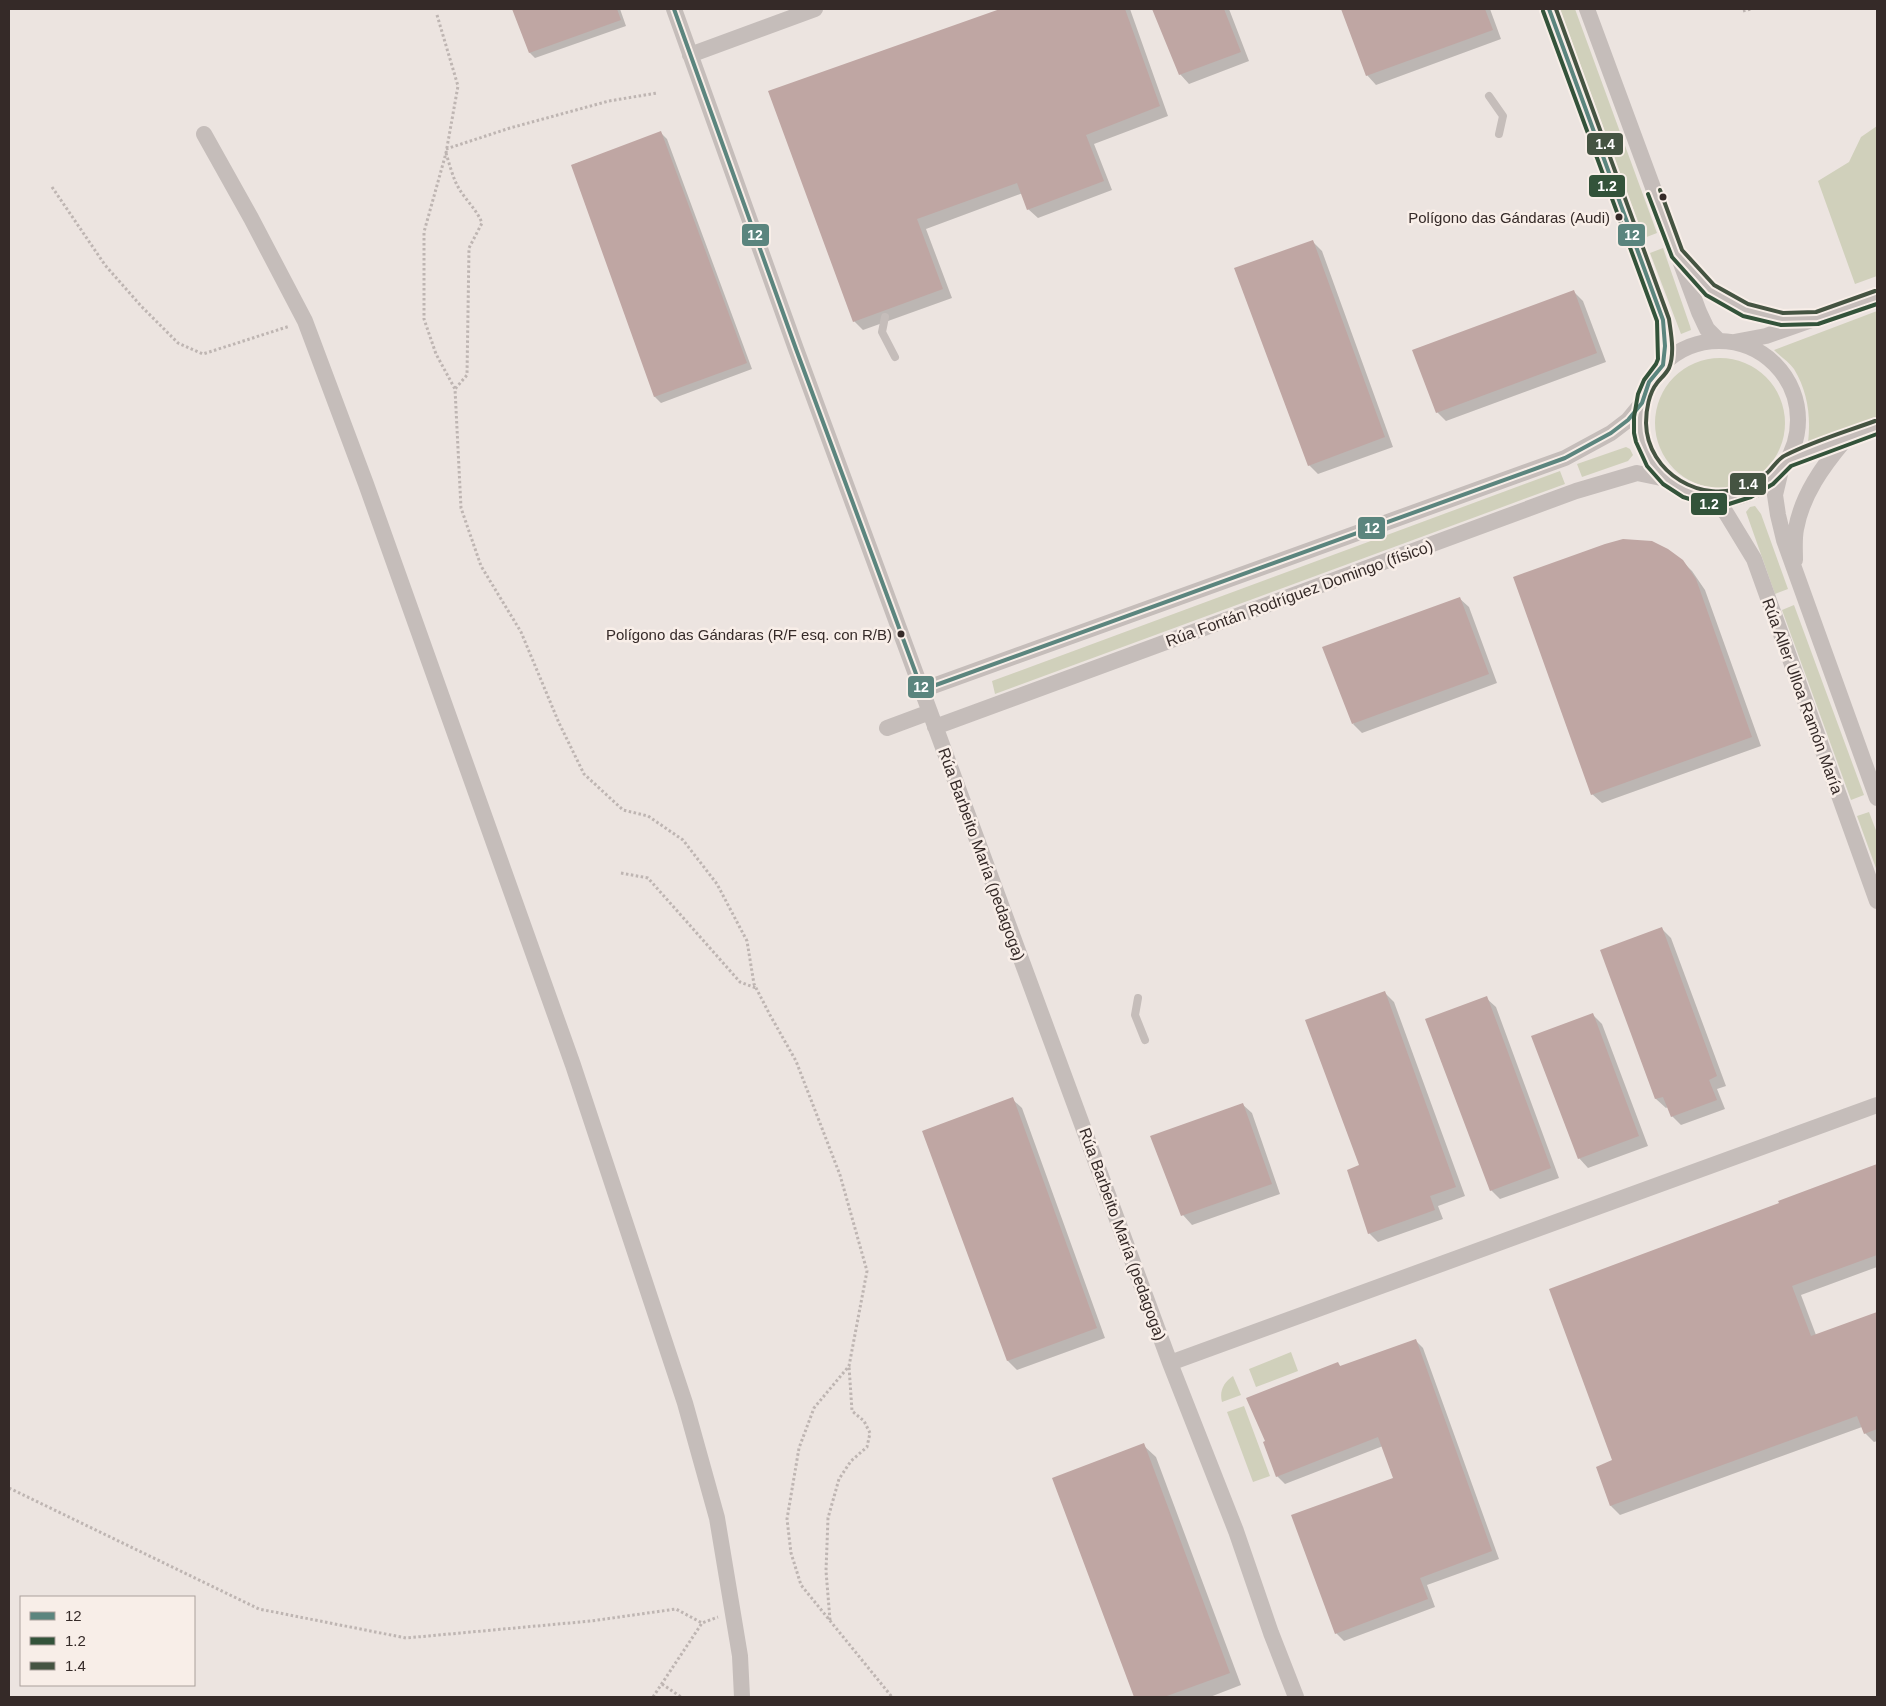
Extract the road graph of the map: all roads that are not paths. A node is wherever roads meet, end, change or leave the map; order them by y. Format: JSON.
{"nodes":[{"id":1,"x":674,"y":9,"type":"edge"},
{"id":2,"x":815,"y":9,"type":"edge"},
{"id":3,"x":1549,"y":9,"type":"edge"},
{"id":4,"x":1587,"y":9,"type":"edge"},
{"id":5,"x":690,"y":55,"type":"junction"},
{"id":6,"x":1489,"y":96,"type":"dead end"},
{"id":7,"x":204,"y":134,"type":"dead end"},
{"id":8,"x":1500,"y":134,"type":"dead end"},
{"id":9,"x":1677,"y":253,"type":"junction"},
{"id":10,"x":1877,"y":297,"type":"edge"},
{"id":11,"x":885,"y":317,"type":"dead end"},
{"id":12,"x":1817,"y":318,"type":"junction"},
{"id":13,"x":1726,"y":342,"type":"junction"},
{"id":14,"x":895,"y":357,"type":"dead end"},
{"id":15,"x":1663,"y":365,"type":"junction"},
{"id":16,"x":1642,"y":403,"type":"junction"},
{"id":17,"x":1877,"y":427,"type":"edge"},
{"id":18,"x":1844,"y":441,"type":"junction"},
{"id":19,"x":1784,"y":466,"type":"junction"},
{"id":20,"x":1666,"y":480,"type":"junction"},
{"id":21,"x":1712,"y":499,"type":"junction"},
{"id":22,"x":1794,"y":570,"type":"junction"},
{"id":23,"x":922,"y":690,"type":"junction"},
{"id":24,"x":933,"y":720,"type":"junction"},
{"id":25,"x":887,"y":728,"type":"dead end"},
{"id":26,"x":1877,"y":798,"type":"edge"},
{"id":27,"x":1877,"y":901,"type":"edge"},
{"id":28,"x":1138,"y":998,"type":"dead end"},
{"id":29,"x":1145,"y":1040,"type":"dead end"},
{"id":30,"x":1877,"y":1105,"type":"edge"},
{"id":31,"x":1170,"y":1363,"type":"junction"},
{"id":32,"x":742,"y":1697,"type":"edge"},
{"id":33,"x":1296,"y":1697,"type":"edge"}],
"edges":[{"from":1,"to":5,"type":"street","name":"Rúa Barbeito María (pedagoga)"},
{"from":2,"to":5,"type":"street"},
{"from":3,"to":15,"type":"street"},
{"from":4,"to":9,"type":"street"},
{"from":5,"to":23,"type":"street","name":"Rúa Barbeito María (pedagoga)"},
{"from":6,"to":8,"type":"lane"},
{"from":7,"to":32,"type":"street"},
{"from":9,"to":12,"type":"street"},
{"from":9,"to":13,"type":"street"},
{"from":10,"to":12,"type":"street"},
{"from":11,"to":14,"type":"lane"},
{"from":12,"to":13,"type":"street"},
{"from":13,"to":15,"type":"street"},
{"from":13,"to":19,"type":"street"},
{"from":15,"to":16,"type":"street"},
{"from":16,"to":20,"type":"street"},
{"from":16,"to":23,"type":"street"},
{"from":17,"to":18,"type":"street"},
{"from":18,"to":19,"type":"street"},
{"from":18,"to":22,"type":"street"},
{"from":19,"to":21,"type":"street"},
{"from":19,"to":22,"type":"street"},
{"from":20,"to":21,"type":"street"},
{"from":20,"to":24,"type":"street","name":"Rúa Fontán Rodríguez Domingo (físico)"},
{"from":21,"to":27,"type":"street","name":"Rúa Aller Ulloa Ramón María"},
{"from":22,"to":26,"type":"street"},
{"from":23,"to":24,"type":"street","name":"Rúa Barbeito María (pedagoga)"},
{"from":24,"to":25,"type":"street","name":"Rúa Fontán Rodríguez Domingo (físico)"},
{"from":24,"to":31,"type":"street","name":"Rúa Barbeito María (pedagoga)"},
{"from":28,"to":29,"type":"lane"},
{"from":30,"to":31,"type":"street"},
{"from":31,"to":33,"type":"street","name":"Rúa Barbeito María (pedagoga)"}]}
